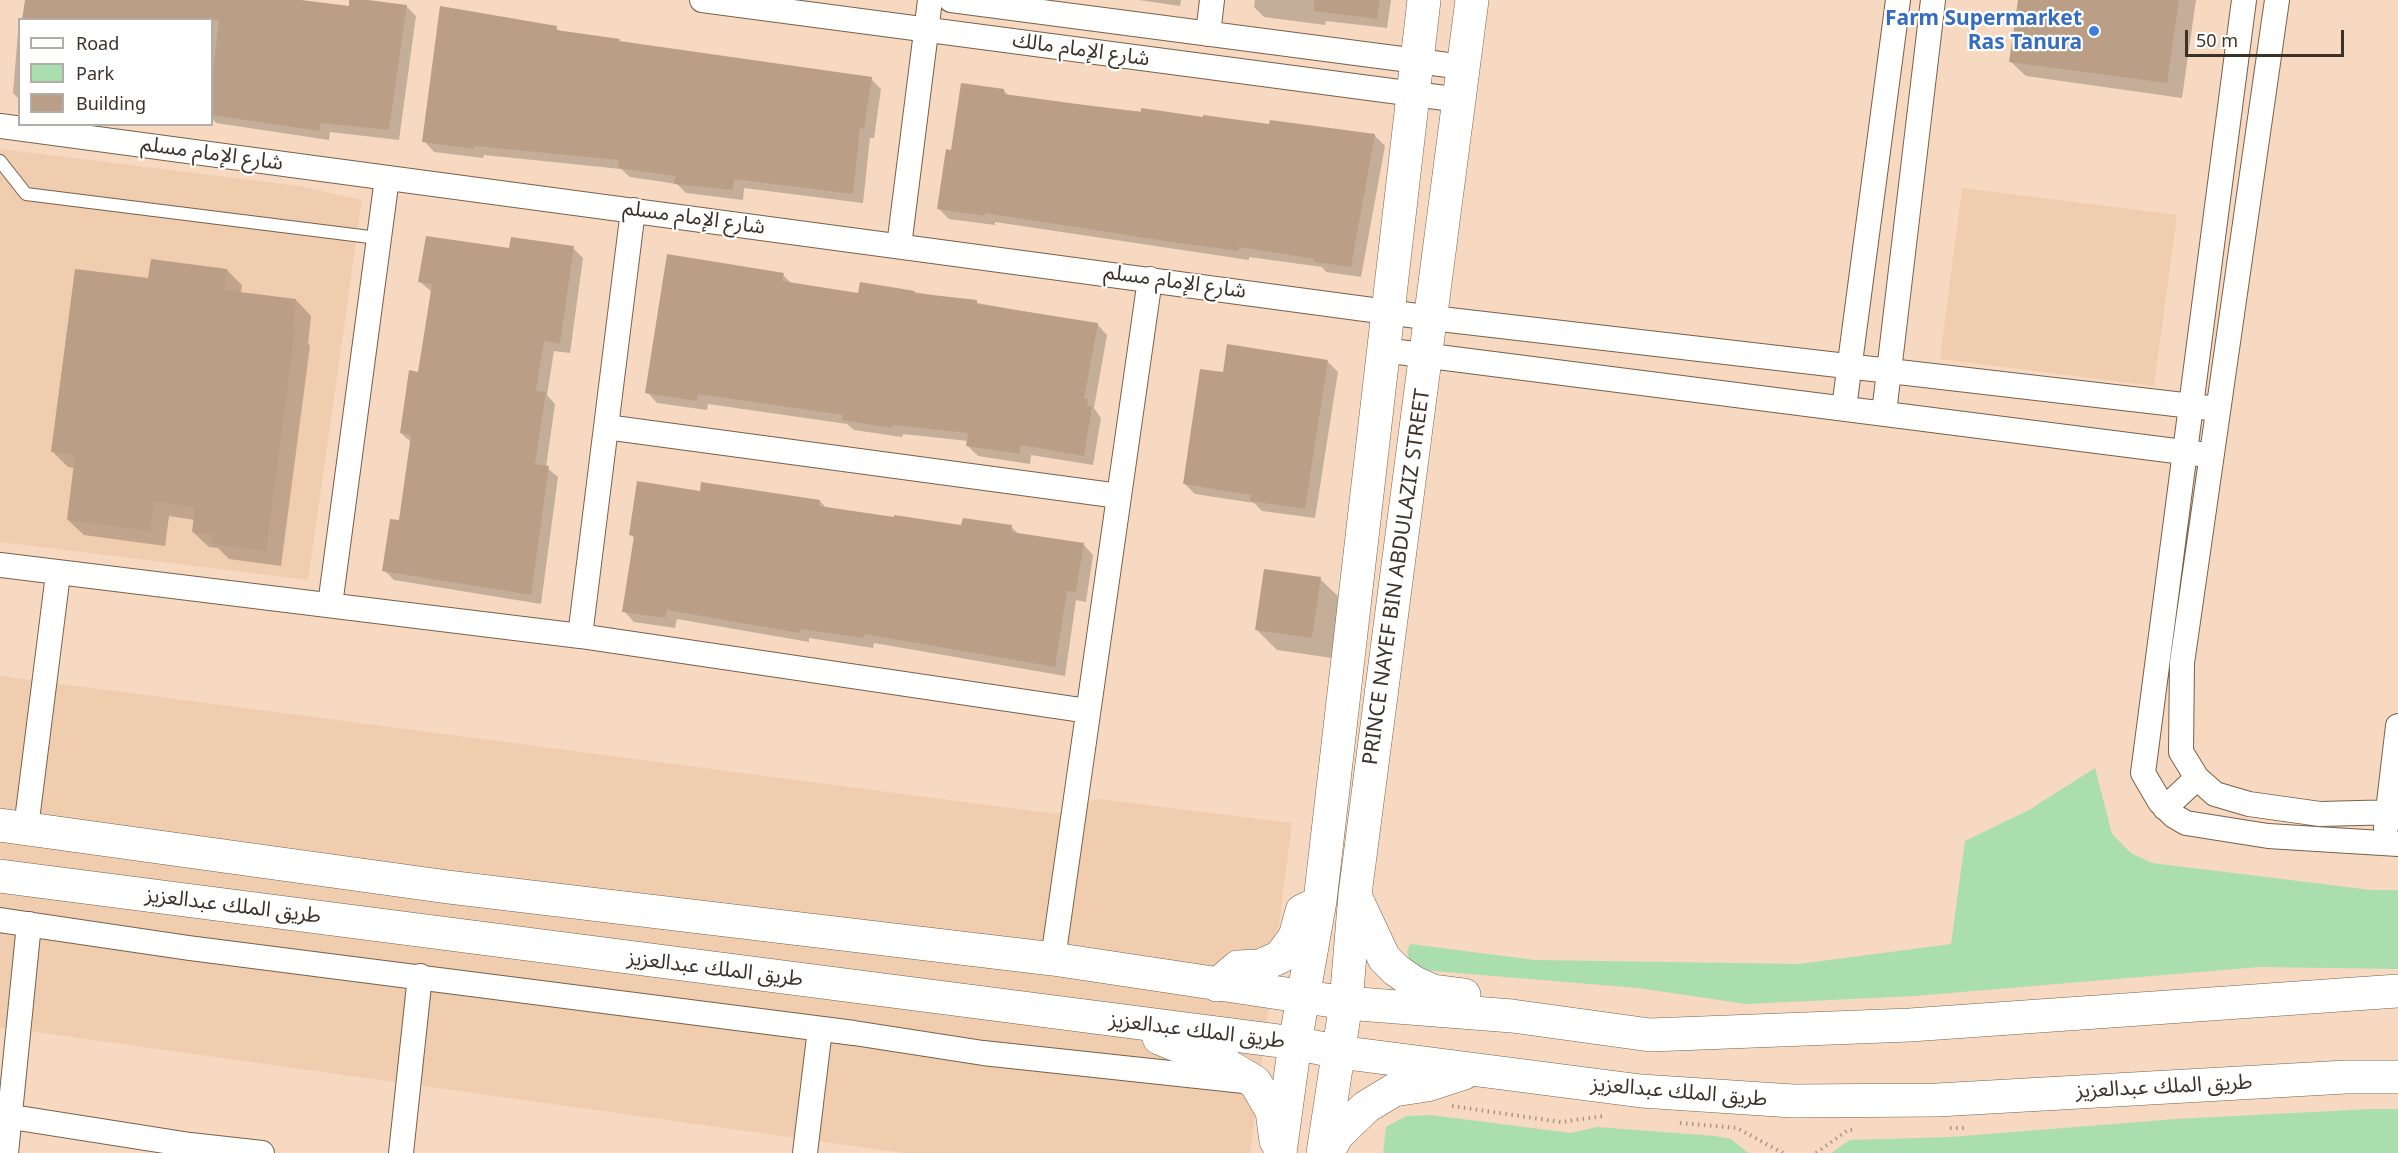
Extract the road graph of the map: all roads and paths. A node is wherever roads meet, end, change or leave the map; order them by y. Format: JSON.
{"nodes":[{"id":1,"x":702,"y":0,"type":"edge"},
{"id":2,"x":930,"y":0,"type":"edge"},
{"id":3,"x":951,"y":0,"type":"edge"},
{"id":4,"x":1212,"y":0,"type":"edge"},
{"id":5,"x":1424,"y":0,"type":"edge"},
{"id":6,"x":1472,"y":0,"type":"edge"},
{"id":7,"x":1898,"y":0,"type":"edge"},
{"id":8,"x":1933,"y":0,"type":"edge"},
{"id":9,"x":2244,"y":0,"type":"edge"},
{"id":10,"x":2277,"y":0,"type":"edge"},
{"id":11,"x":926,"y":30,"type":"junction"},
{"id":12,"x":1208,"y":34,"type":"junction"},
{"id":13,"x":1416,"y":61,"type":"junction"},
{"id":14,"x":1463,"y":67,"type":"junction"},
{"id":15,"x":1412,"y":94,"type":"junction"},
{"id":16,"x":1460,"y":100,"type":"junction"},
{"id":17,"x":0,"y":126,"type":"edge"},
{"id":18,"x":0,"y":161,"type":"edge"},
{"id":19,"x":387,"y":178,"type":"junction"},
{"id":20,"x":633,"y":210,"type":"junction"},
{"id":21,"x":378,"y":238,"type":"junction"},
{"id":22,"x":899,"y":246,"type":"junction"},
{"id":23,"x":1150,"y":279,"type":"junction"},
{"id":24,"x":1387,"y":311,"type":"junction"},
{"id":25,"x":1432,"y":318,"type":"junction"},
{"id":26,"x":1383,"y":350,"type":"junction"},
{"id":27,"x":1427,"y":356,"type":"junction"},
{"id":28,"x":1850,"y":366,"type":"junction"},
{"id":29,"x":1889,"y":371,"type":"junction"},
{"id":30,"x":2191,"y":406,"type":"junction"},
{"id":31,"x":1844,"y":408,"type":"junction"},
{"id":32,"x":2218,"y":409,"type":"junction"},
{"id":33,"x":1884,"y":413,"type":"junction"},
{"id":34,"x":606,"y":427,"type":"junction"},
{"id":35,"x":2185,"y":452,"type":"junction"},
{"id":36,"x":2212,"y":455,"type":"junction"},
{"id":37,"x":1119,"y":496,"type":"junction"},
{"id":38,"x":0,"y":565,"type":"edge"},
{"id":39,"x":58,"y":574,"type":"junction"},
{"id":40,"x":330,"y":605,"type":"junction"},
{"id":41,"x":580,"y":636,"type":"junction"},
{"id":42,"x":1088,"y":711,"type":"junction"},
{"id":43,"x":2398,"y":726,"type":"edge"},
{"id":44,"x":2197,"y":778,"type":"junction"},
{"id":45,"x":2165,"y":808,"type":"junction"},
{"id":46,"x":2393,"y":812,"type":"edge"},
{"id":47,"x":13,"y":826,"type":"edge"},
{"id":48,"x":2391,"y":844,"type":"edge"},
{"id":49,"x":0,"y":876,"type":"edge"},
{"id":50,"x":1354,"y":894,"type":"junction"},
{"id":51,"x":1320,"y":901,"type":"junction"},
{"id":52,"x":0,"y":920,"type":"edge"},
{"id":53,"x":29,"y":924,"type":"junction"},
{"id":54,"x":1053,"y":959,"type":"junction"},
{"id":55,"x":420,"y":976,"type":"junction"},
{"id":56,"x":1217,"y":985,"type":"junction"},
{"id":57,"x":2398,"y":991,"type":"edge"},
{"id":58,"x":1303,"y":998,"type":"junction"},
{"id":59,"x":1346,"y":1003,"type":"junction"},
{"id":60,"x":1512,"y":1016,"type":"junction"},
{"id":61,"x":1115,"y":1021,"type":"junction"},
{"id":62,"x":820,"y":1029,"type":"junction"},
{"id":63,"x":1295,"y":1043,"type":"junction"},
{"id":64,"x":1339,"y":1052,"type":"junction"},
{"id":65,"x":1474,"y":1070,"type":"junction"},
{"id":66,"x":2398,"y":1077,"type":"edge"},
{"id":67,"x":1255,"y":1082,"type":"junction"},
{"id":68,"x":1444,"y":1105,"type":"dead end"},
{"id":69,"x":6,"y":1115,"type":"edge"},
{"id":70,"x":1608,"y":1116,"type":"dead end"},
{"id":71,"x":1678,"y":1123,"type":"dead end"},
{"id":72,"x":189,"y":1149,"type":"edge"},
{"id":73,"x":6,"y":1153,"type":"edge"},
{"id":74,"x":262,"y":1153,"type":"edge"},
{"id":75,"x":401,"y":1153,"type":"edge"},
{"id":76,"x":805,"y":1153,"type":"edge"},
{"id":77,"x":1279,"y":1153,"type":"edge"},
{"id":78,"x":1325,"y":1153,"type":"edge"},
{"id":79,"x":1783,"y":1153,"type":"edge"}],
"edges":[{"from":1,"to":11,"type":"street","name":"شارع الإمام مالك"},
{"from":2,"to":11,"type":"street"},
{"from":3,"to":12,"type":"street","name":"شارع الإمام مالك"},
{"from":4,"to":12,"type":"street"},
{"from":5,"to":13,"type":"main road","name":"PRINCE NAYEF BIN ABDULAZIZ STREET"},
{"from":6,"to":14,"type":"main road","name":"PRINCE NAYEF BIN ABDULAZIZ STREET"},
{"from":7,"to":28,"type":"street"},
{"from":8,"to":29,"type":"street"},
{"from":9,"to":30,"type":"street"},
{"from":10,"to":32,"type":"street"},
{"from":11,"to":15,"type":"street","name":"شارع الإمام مالك"},
{"from":11,"to":22,"type":"street"},
{"from":12,"to":13,"type":"street","name":"شارع الإمام مالك"},
{"from":13,"to":14,"type":"street","name":"شارع الإمام مالك"},
{"from":13,"to":15,"type":"main road","name":"PRINCE NAYEF BIN ABDULAZIZ STREET"},
{"from":14,"to":16,"type":"main road","name":"PRINCE NAYEF BIN ABDULAZIZ STREET"},
{"from":15,"to":16,"type":"street","name":"شارع الإمام مالك"},
{"from":15,"to":24,"type":"main road","name":"PRINCE NAYEF BIN ABDULAZIZ STREET"},
{"from":16,"to":25,"type":"main road","name":"PRINCE NAYEF BIN ABDULAZIZ STREET"},
{"from":17,"to":19,"type":"street","name":"شارع الإمام مسلم"},
{"from":18,"to":21,"type":"lane"},
{"from":19,"to":20,"type":"street","name":"شارع الإمام مسلم"},
{"from":19,"to":21,"type":"street"},
{"from":20,"to":22,"type":"street","name":"شارع الإمام مسلم"},
{"from":20,"to":34,"type":"street"},
{"from":21,"to":40,"type":"street"},
{"from":22,"to":23,"type":"street","name":"شارع الإمام مسلم"},
{"from":23,"to":24,"type":"street","name":"شارع الإمام مسلم"},
{"from":23,"to":37,"type":"street"},
{"from":24,"to":25,"type":"street","name":"شارع الإمام مسلم"},
{"from":24,"to":26,"type":"main road","name":"PRINCE NAYEF BIN ABDULAZIZ STREET"},
{"from":25,"to":27,"type":"main road","name":"PRINCE NAYEF BIN ABDULAZIZ STREET"},
{"from":25,"to":28,"type":"street","name":"شارع الإمام مسلم"},
{"from":26,"to":27,"type":"street"},
{"from":26,"to":51,"type":"main road","name":"PRINCE NAYEF BIN ABDULAZIZ STREET"},
{"from":27,"to":31,"type":"street"},
{"from":27,"to":50,"type":"main road","name":"PRINCE NAYEF BIN ABDULAZIZ STREET"},
{"from":28,"to":29,"type":"street","name":"شارع الإمام مسلم"},
{"from":28,"to":31,"type":"street"},
{"from":29,"to":30,"type":"street","name":"شارع الإمام مسلم"},
{"from":29,"to":33,"type":"street"},
{"from":30,"to":32,"type":"street","name":"شارع الإمام مسلم"},
{"from":30,"to":35,"type":"street"},
{"from":31,"to":33,"type":"street"},
{"from":32,"to":36,"type":"street"},
{"from":33,"to":35,"type":"street"},
{"from":34,"to":37,"type":"street"},
{"from":34,"to":41,"type":"street"},
{"from":35,"to":36,"type":"street"},
{"from":35,"to":45,"type":"street"},
{"from":36,"to":44,"type":"street"},
{"from":37,"to":42,"type":"street"},
{"from":38,"to":39,"type":"street"},
{"from":39,"to":40,"type":"street"},
{"from":39,"to":47,"type":"street"},
{"from":40,"to":41,"type":"street"},
{"from":41,"to":42,"type":"street"},
{"from":42,"to":54,"type":"street"},
{"from":43,"to":46,"type":"street"},
{"from":44,"to":45,"type":"street"},
{"from":44,"to":46,"type":"street"},
{"from":45,"to":48,"type":"street"},
{"from":46,"to":48,"type":"street"},
{"from":47,"to":54,"type":"main road"},
{"from":49,"to":61,"type":"main road","name":"طريق الملك عبدالعزيز"},
{"from":50,"to":59,"type":"main road","name":"PRINCE NAYEF BIN ABDULAZIZ STREET"},
{"from":50,"to":60,"type":"main road"},
{"from":51,"to":56,"type":"main road"},
{"from":51,"to":58,"type":"main road","name":"PRINCE NAYEF BIN ABDULAZIZ STREET"},
{"from":52,"to":53,"type":"street"},
{"from":53,"to":55,"type":"street"},
{"from":53,"to":69,"type":"street"},
{"from":54,"to":56,"type":"main road"},
{"from":55,"to":62,"type":"street"},
{"from":55,"to":75,"type":"street"},
{"from":56,"to":58,"type":"main road"},
{"from":57,"to":60,"type":"main road"},
{"from":58,"to":59,"type":"main road"},
{"from":58,"to":63,"type":"main road","name":"PRINCE NAYEF BIN ABDULAZIZ STREET"},
{"from":59,"to":60,"type":"main road"},
{"from":59,"to":64,"type":"main road","name":"PRINCE NAYEF BIN ABDULAZIZ STREET"},
{"from":61,"to":63,"type":"main road","name":"طريق الملك عبدالعزيز"},
{"from":61,"to":67,"type":"main road"},
{"from":62,"to":67,"type":"street"},
{"from":62,"to":76,"type":"street"},
{"from":63,"to":64,"type":"main road","name":"طريق الملك عبدالعزيز"},
{"from":63,"to":77,"type":"main road","name":"PRINCE NAYEF BIN ABDULAZIZ STREET"},
{"from":64,"to":65,"type":"main road","name":"طريق الملك عبدالعزيز"},
{"from":64,"to":78,"type":"main road","name":"PRINCE NAYEF BIN ABDULAZIZ STREET"},
{"from":65,"to":66,"type":"main road","name":"طريق الملك عبدالعزيز"},
{"from":65,"to":78,"type":"main road"},
{"from":67,"to":77,"type":"main road"},
{"from":68,"to":70,"type":"path"},
{"from":69,"to":72,"type":"street"},
{"from":69,"to":73,"type":"street"},
{"from":71,"to":79,"type":"path"},
{"from":72,"to":74,"type":"street"}]}
